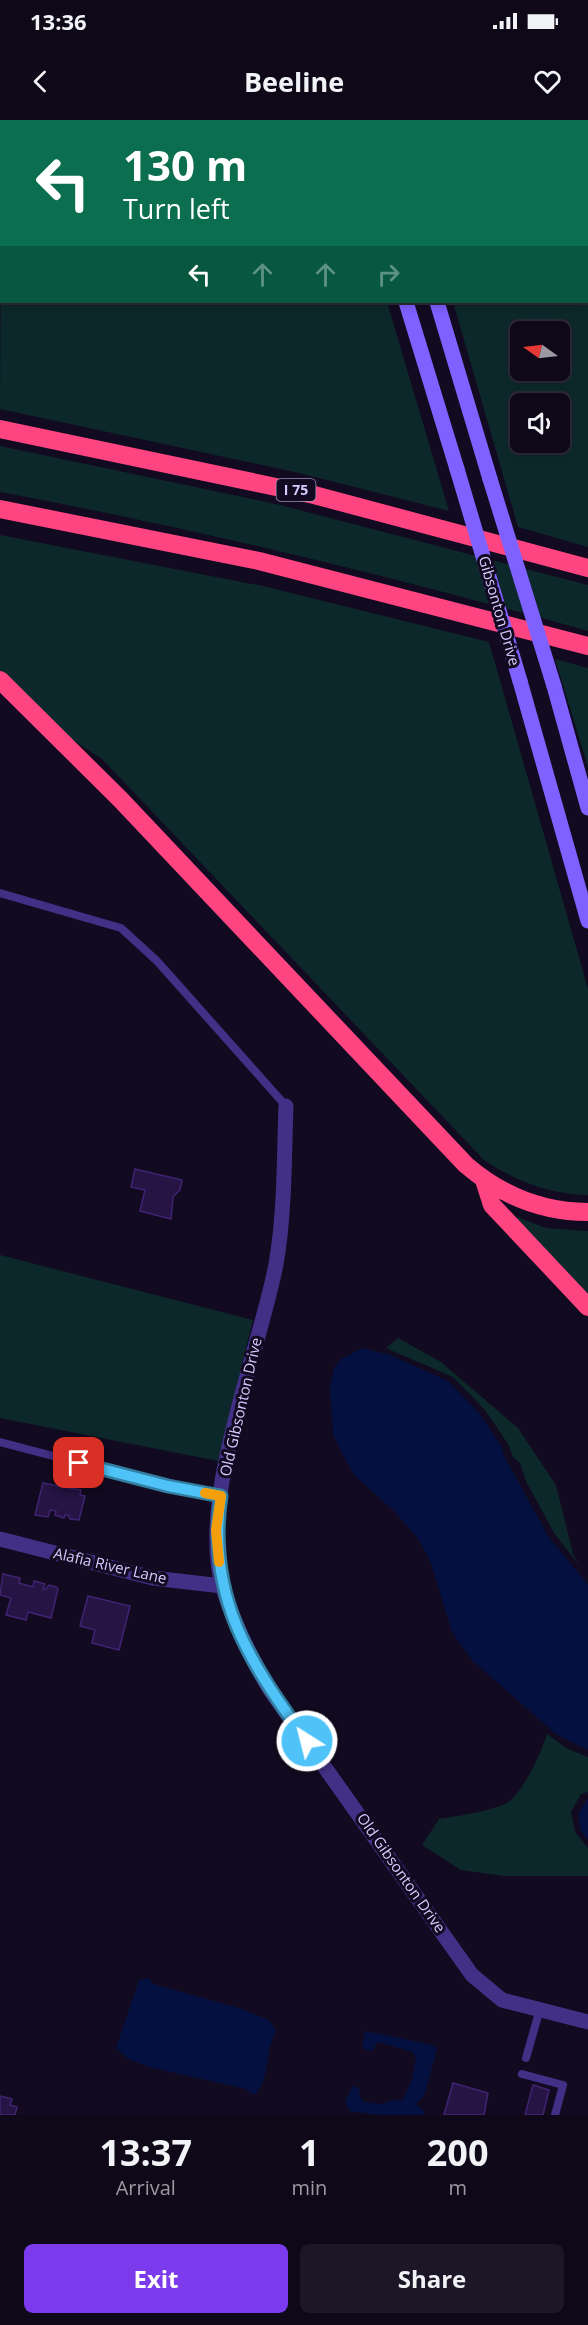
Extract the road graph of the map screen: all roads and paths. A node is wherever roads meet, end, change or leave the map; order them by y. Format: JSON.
{"nodes":[{"id":1,"x":406,"y":303,"type":"edge"},
{"id":2,"x":437,"y":303,"type":"edge"},
{"id":3,"x":0,"y":429,"type":"edge"},
{"id":4,"x":0,"y":509,"type":"edge"},
{"id":5,"x":588,"y":568,"type":"edge"},
{"id":6,"x":588,"y":646,"type":"edge"},
{"id":7,"x":0,"y":680,"type":"edge"},
{"id":8,"x":588,"y":808,"type":"edge"},
{"id":9,"x":0,"y":893,"type":"edge"},
{"id":10,"x":588,"y":921,"type":"edge"},
{"id":11,"x":286,"y":1106,"type":"joint"},
{"id":12,"x":484,"y":1180,"type":"junction"},
{"id":13,"x":588,"y":1212,"type":"edge"},
{"id":14,"x":588,"y":1307,"type":"edge"},
{"id":15,"x":0,"y":1442,"type":"edge"},
{"id":16,"x":221,"y":1496,"type":"junction"},
{"id":17,"x":0,"y":1539,"type":"edge"},
{"id":18,"x":222,"y":1586,"type":"junction"},
{"id":19,"x":540,"y":2009,"type":"junction"},
{"id":20,"x":588,"y":2022,"type":"edge"},
{"id":21,"x":526,"y":2058,"type":"dead end"},
{"id":22,"x":522,"y":2074,"type":"dead end"},
{"id":23,"x":555,"y":2115,"type":"edge"}],
"edges":[{"from":1,"to":10,"type":"main road","name":"Gibsonton Drive","bridge":true},
{"from":2,"to":8,"type":"main road","name":"Gibsonton Drive","bridge":true},
{"from":3,"to":5,"type":"highway","number":"I 75"},
{"from":4,"to":6,"type":"highway"},
{"from":7,"to":12,"type":"highway"},
{"from":9,"to":11,"type":"lane"},
{"from":11,"to":16,"type":"street","name":"Old Gibsonton Drive"},
{"from":12,"to":13,"type":"highway"},
{"from":12,"to":14,"type":"highway"},
{"from":15,"to":16,"type":"lane"},
{"from":16,"to":18,"type":"street","name":"Old Gibsonton Drive"},
{"from":17,"to":18,"type":"street","name":"Alafia River Lane"},
{"from":18,"to":19,"type":"street","name":"Old Gibsonton Drive"},
{"from":19,"to":20,"type":"street","name":"Old Gibsonton Drive"},
{"from":19,"to":21,"type":"lane"},
{"from":22,"to":23,"type":"lane"}]}
